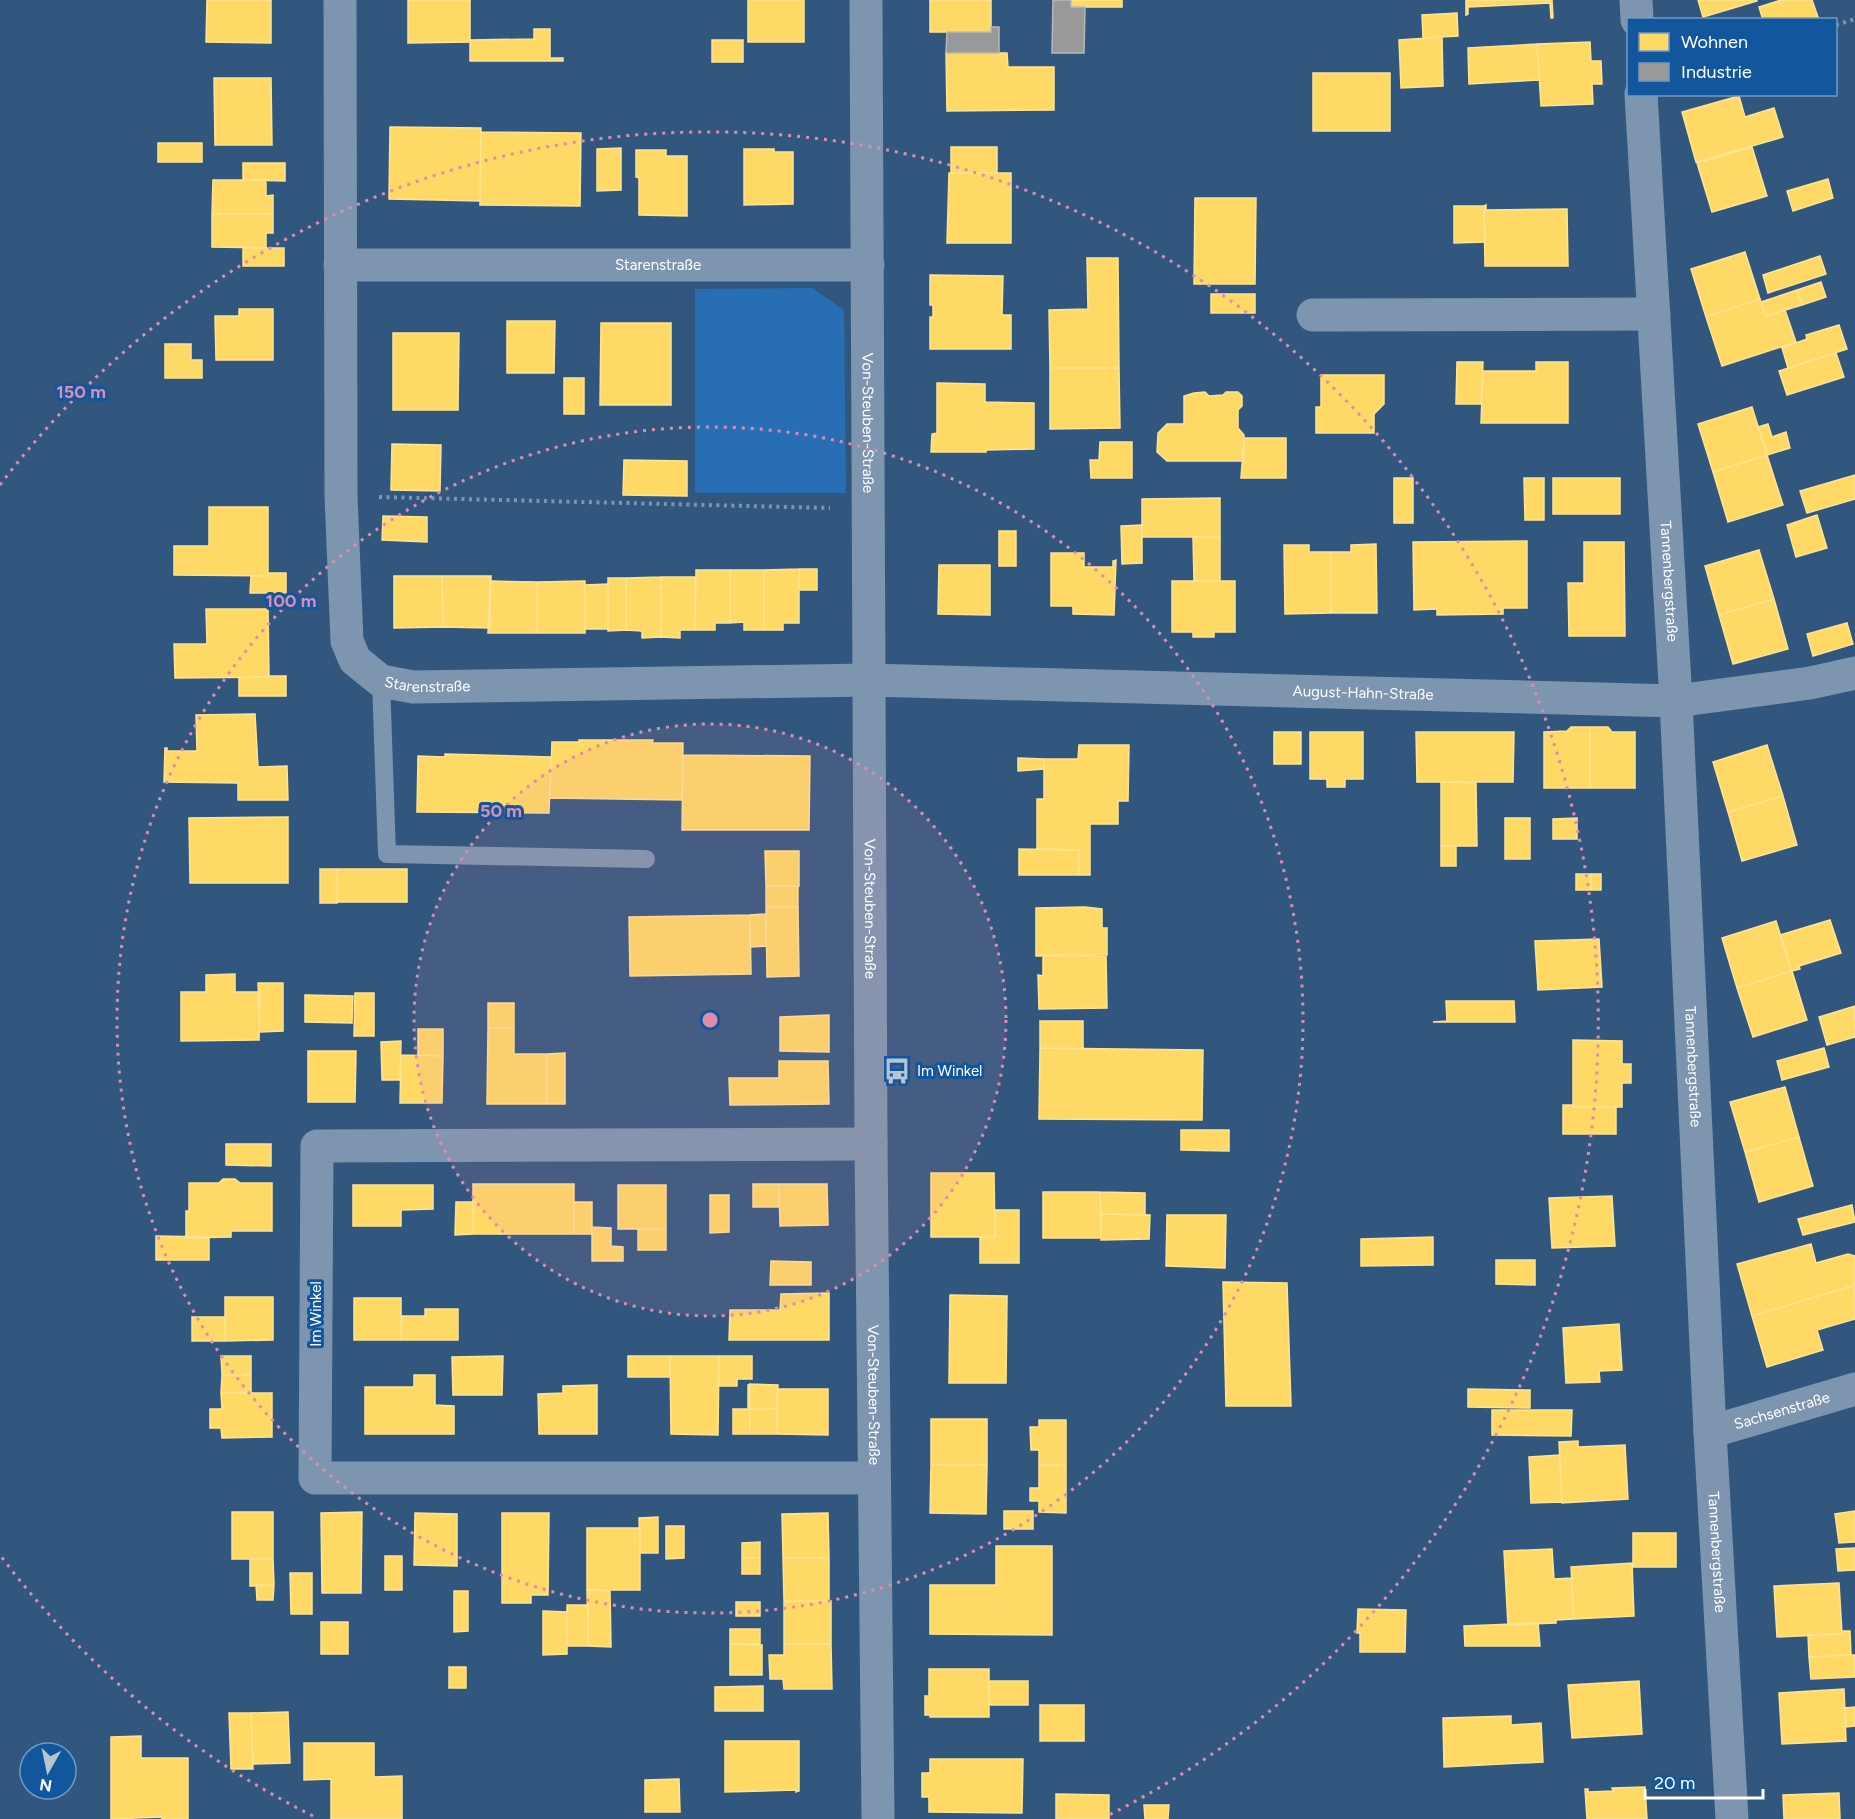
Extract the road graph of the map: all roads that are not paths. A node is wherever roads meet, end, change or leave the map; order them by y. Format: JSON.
{"nodes":[{"id":1,"x":340,"y":0,"type":"edge"},
{"id":2,"x":866,"y":0,"type":"edge"},
{"id":3,"x":1636,"y":0,"type":"edge"},
{"id":4,"x":1637,"y":18,"type":"edge"},
{"id":5,"x":1641,"y":96,"type":"edge"},
{"id":6,"x":340,"y":265,"type":"junction"},
{"id":7,"x":868,"y":265,"type":"junction"},
{"id":8,"x":1654,"y":314,"type":"junction"},
{"id":9,"x":1313,"y":315,"type":"dead end"},
{"id":10,"x":1855,"y":673,"type":"edge"},
{"id":11,"x":868,"y":680,"type":"junction"},
{"id":12,"x":381,"y":681,"type":"junction"},
{"id":13,"x":1676,"y":701,"type":"junction"},
{"id":14,"x":646,"y":859,"type":"dead end"},
{"id":15,"x":871,"y":1144,"type":"junction"},
{"id":16,"x":1855,"y":1389,"type":"edge"},
{"id":17,"x":1710,"y":1432,"type":"junction"},
{"id":18,"x":873,"y":1478,"type":"junction"},
{"id":19,"x":878,"y":1819,"type":"edge"},
{"id":20,"x":1731,"y":1819,"type":"edge"}],
"edges":[{"from":1,"to":6,"type":"street","name":"Starenstraße"},
{"from":2,"to":7,"type":"street","name":"Von-Steuben-Straße"},
{"from":3,"to":4,"type":"street"},
{"from":5,"to":8,"type":"street","name":"Tannenbergstraße"},
{"from":6,"to":7,"type":"street","name":"Starenstraße"},
{"from":6,"to":12,"type":"street","name":"Starenstraße"},
{"from":7,"to":11,"type":"street","name":"Von-Steuben-Straße"},
{"from":8,"to":9,"type":"street"},
{"from":8,"to":13,"type":"street","name":"Tannenbergstraße"},
{"from":10,"to":13,"type":"street","name":"August-Hahn-Straße"},
{"from":11,"to":12,"type":"street","name":"Starenstraße"},
{"from":11,"to":13,"type":"street","name":"August-Hahn-Straße"},
{"from":11,"to":15,"type":"street","name":"Von-Steuben-Straße"},
{"from":12,"to":14,"type":"lane"},
{"from":13,"to":17,"type":"street","name":"Tannenbergstraße"},
{"from":15,"to":18,"type":"street","name":"Von-Steuben-Straße"},
{"from":15,"to":18,"type":"street","name":"Im Winkel"},
{"from":16,"to":17,"type":"street","name":"Sachsenstraße"},
{"from":17,"to":20,"type":"street","name":"Tannenbergstraße"},
{"from":18,"to":19,"type":"street","name":"Von-Steuben-Straße"}]}
